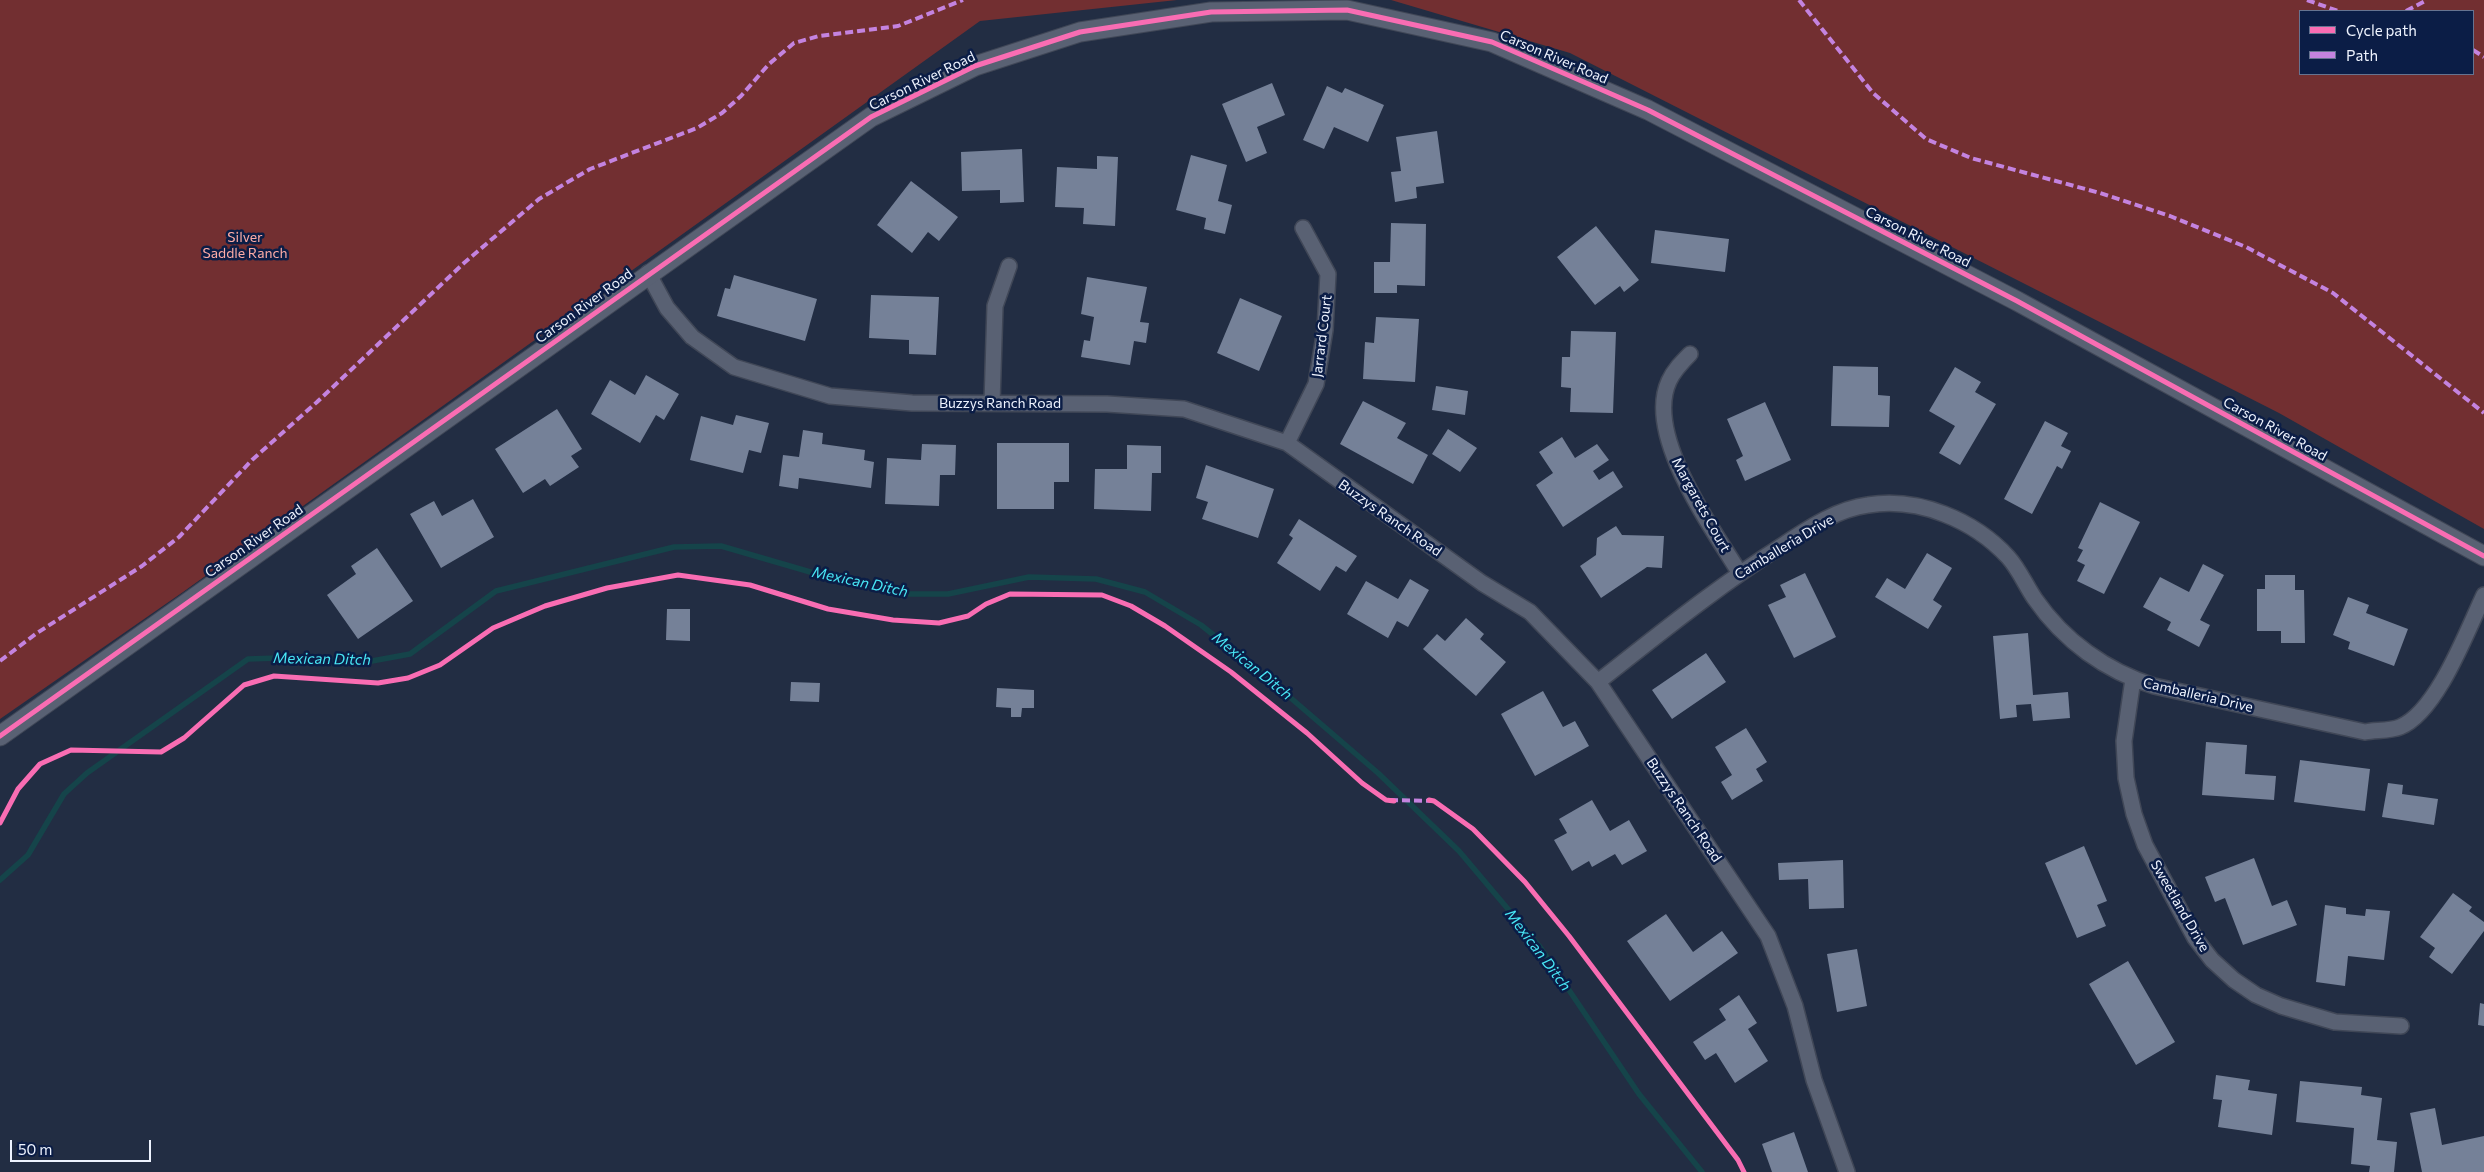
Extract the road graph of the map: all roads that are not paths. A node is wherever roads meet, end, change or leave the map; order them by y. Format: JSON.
{"nodes":[{"id":1,"x":1303,"y":228,"type":"dead end"},
{"id":2,"x":1009,"y":266,"type":"dead end"},
{"id":3,"x":648,"y":274,"type":"junction"},
{"id":4,"x":1690,"y":354,"type":"dead end"},
{"id":5,"x":992,"y":403,"type":"junction"},
{"id":6,"x":1287,"y":443,"type":"junction"},
{"id":7,"x":2484,"y":556,"type":"edge"},
{"id":8,"x":1739,"y":572,"type":"junction"},
{"id":9,"x":2484,"y":595,"type":"edge"},
{"id":10,"x":2133,"y":679,"type":"junction"},
{"id":11,"x":1598,"y":682,"type":"junction"},
{"id":12,"x":0,"y":736,"type":"edge"},
{"id":13,"x":2401,"y":1026,"type":"dead end"},
{"id":14,"x":1847,"y":1172,"type":"edge"}],
"edges":[{"from":1,"to":6,"type":"street","name":"Jarrard Court"},
{"from":2,"to":5,"type":"street"},
{"from":3,"to":5,"type":"street","name":"Buzzys Ranch Road"},
{"from":3,"to":7,"type":"street","name":"Carson River Road"},
{"from":3,"to":12,"type":"street","name":"Carson River Road"},
{"from":4,"to":8,"type":"street","name":"Margarets Court"},
{"from":5,"to":6,"type":"street","name":"Buzzys Ranch Road"},
{"from":6,"to":11,"type":"street","name":"Buzzys Ranch Road"},
{"from":8,"to":10,"type":"street","name":"Camballeria Drive"},
{"from":8,"to":11,"type":"street","name":"Camballeria Drive"},
{"from":9,"to":10,"type":"street","name":"Camballeria Drive"},
{"from":10,"to":13,"type":"street","name":"Sweetland Drive"},
{"from":11,"to":14,"type":"street","name":"Buzzys Ranch Road"}]}
